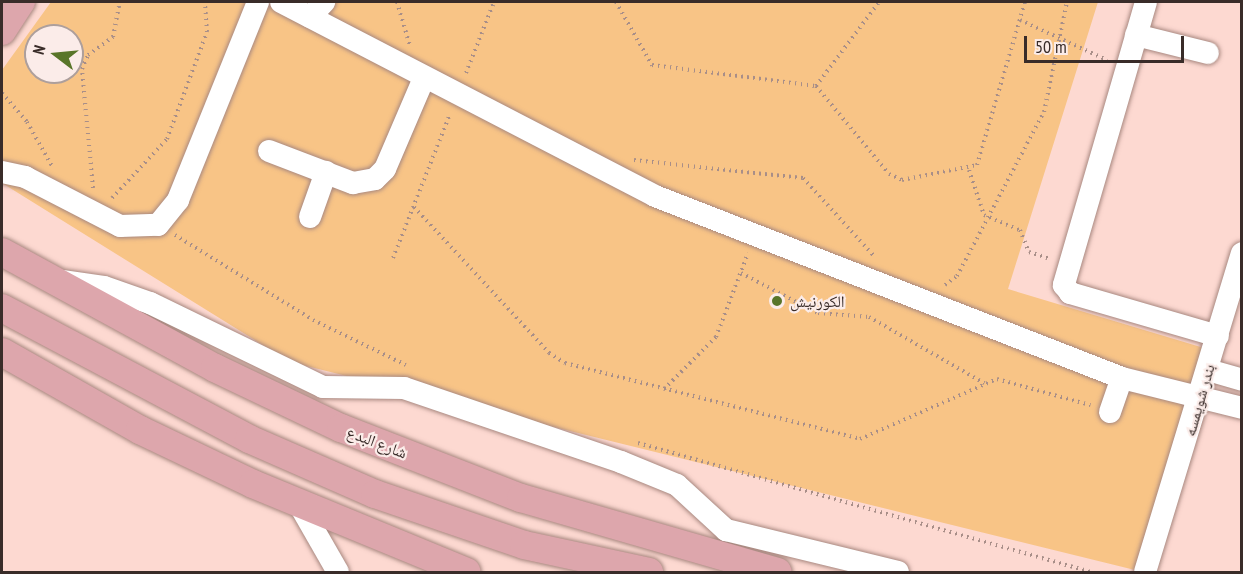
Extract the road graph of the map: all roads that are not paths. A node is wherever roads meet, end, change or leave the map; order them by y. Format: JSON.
{"nodes":[{"id":1,"x":21,"y":2,"type":"edge"},
{"id":2,"x":258,"y":2,"type":"edge"},
{"id":3,"x":281,"y":2,"type":"edge"},
{"id":4,"x":1146,"y":2,"type":"edge"},
{"id":5,"x":317,"y":10,"type":"edge"},
{"id":6,"x":2,"y":31,"type":"edge"},
{"id":7,"x":1136,"y":35,"type":"junction"},
{"id":8,"x":1208,"y":53,"type":"dead end"},
{"id":9,"x":424,"y":78,"type":"junction"},
{"id":10,"x":269,"y":151,"type":"dead end"},
{"id":11,"x":2,"y":172,"type":"edge"},
{"id":12,"x":326,"y":172,"type":"junction"},
{"id":13,"x":310,"y":217,"type":"dead end"},
{"id":14,"x":2,"y":252,"type":"edge"},
{"id":15,"x":1242,"y":253,"type":"edge"},
{"id":16,"x":49,"y":279,"type":"junction"},
{"id":17,"x":2,"y":308,"type":"edge"},
{"id":18,"x":1218,"y":336,"type":"junction"},
{"id":19,"x":4,"y":355,"type":"edge"},
{"id":20,"x":1208,"y":370,"type":"junction"},
{"id":21,"x":1122,"y":378,"type":"junction"},
{"id":22,"x":1242,"y":380,"type":"edge"},
{"id":23,"x":1200,"y":397,"type":"junction"},
{"id":24,"x":1242,"y":408,"type":"edge"},
{"id":25,"x":1110,"y":412,"type":"road end"},
{"id":26,"x":299,"y":504,"type":"junction"},
{"id":27,"x":1156,"y":548,"type":"junction"},
{"id":28,"x":725,"y":568,"type":"edge"},
{"id":29,"x":338,"y":573,"type":"edge"},
{"id":30,"x":467,"y":573,"type":"edge"},
{"id":31,"x":649,"y":573,"type":"edge"},
{"id":32,"x":778,"y":573,"type":"edge"},
{"id":33,"x":898,"y":573,"type":"edge"},
{"id":34,"x":1145,"y":573,"type":"edge"},
{"id":35,"x":1161,"y":573,"type":"edge"}],
"edges":[{"from":1,"to":6,"type":"main road"},
{"from":2,"to":11,"type":"lane"},
{"from":3,"to":5,"type":"lane"},
{"from":4,"to":7,"type":"lane"},
{"from":5,"to":9,"type":"lane"},
{"from":7,"to":8,"type":"lane"},
{"from":7,"to":18,"type":"lane"},
{"from":9,"to":12,"type":"lane"},
{"from":9,"to":21,"type":"lane"},
{"from":10,"to":12,"type":"lane"},
{"from":12,"to":13,"type":"lane"},
{"from":14,"to":16,"type":"main road","name":"شارع البدع"},
{"from":15,"to":18,"type":"lane","name":"بندر شويمسه"},
{"from":16,"to":28,"type":"main road","name":"شارع البدع"},
{"from":16,"to":33,"type":"lane"},
{"from":17,"to":31,"type":"main road"},
{"from":18,"to":20,"type":"lane","name":"بندر شويمسه"},
{"from":19,"to":26,"type":"main road"},
{"from":20,"to":22,"type":"lane"},
{"from":20,"to":23,"type":"lane","name":"بندر شويمسه"},
{"from":21,"to":23,"type":"lane"},
{"from":21,"to":25,"type":"lane"},
{"from":23,"to":24,"type":"lane"},
{"from":23,"to":27,"type":"lane","name":"بندر شويمسه"},
{"from":26,"to":29,"type":"lane"},
{"from":26,"to":30,"type":"main road"},
{"from":27,"to":34,"type":"lane","name":"بندر شويمسه"},
{"from":27,"to":35,"type":"lane","name":"بندر شويمسه"},
{"from":28,"to":32,"type":"main road","name":"شارع البدع"}]}
